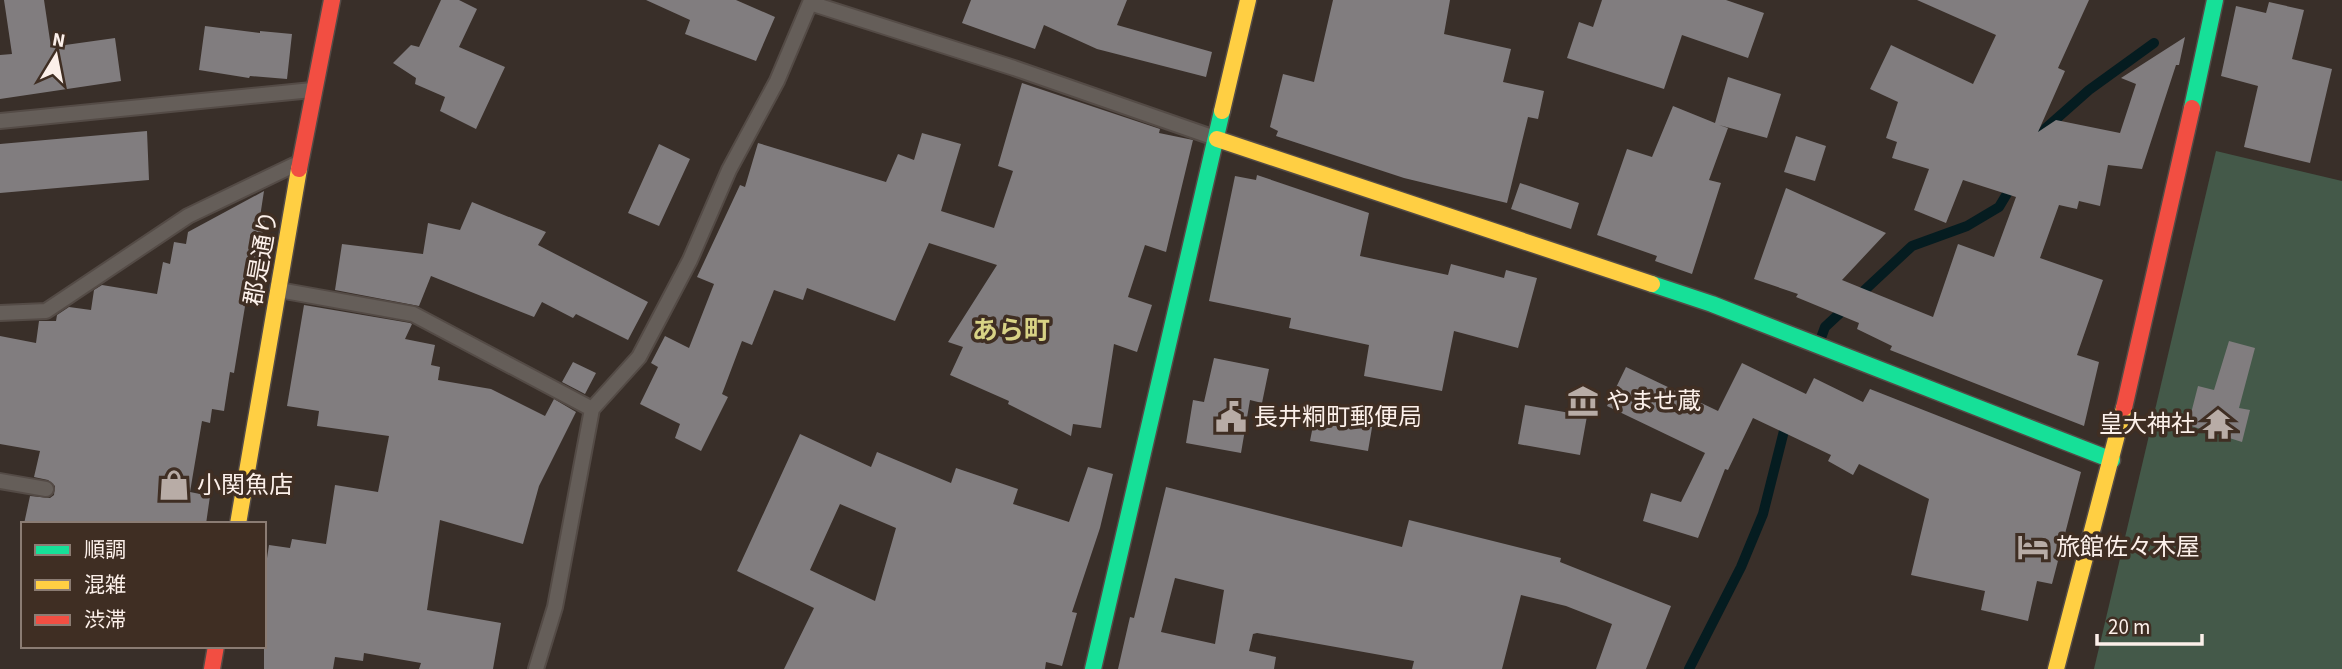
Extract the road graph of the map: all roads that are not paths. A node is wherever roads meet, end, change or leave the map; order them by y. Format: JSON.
{"nodes":[{"id":1,"x":332,"y":0,"type":"edge"},
{"id":2,"x":1248,"y":0,"type":"edge"},
{"id":3,"x":2215,"y":0,"type":"edge"},
{"id":4,"x":313,"y":90,"type":"junction"},
{"id":5,"x":0,"y":121,"type":"edge"},
{"id":6,"x":1217,"y":139,"type":"junction"},
{"id":7,"x":300,"y":162,"type":"junction"},
{"id":8,"x":278,"y":290,"type":"junction"},
{"id":9,"x":0,"y":313,"type":"edge"},
{"id":10,"x":592,"y":409,"type":"junction"},
{"id":11,"x":2112,"y":460,"type":"junction"},
{"id":12,"x":0,"y":481,"type":"edge"},
{"id":13,"x":46,"y":489,"type":"dead end"},
{"id":14,"x":237,"y":522,"type":"edge"},
{"id":15,"x":216,"y":648,"type":"edge"},
{"id":16,"x":212,"y":669,"type":"edge"},
{"id":17,"x":536,"y":669,"type":"edge"},
{"id":18,"x":1093,"y":669,"type":"edge"},
{"id":19,"x":2056,"y":669,"type":"edge"}],
"edges":[{"from":1,"to":4,"type":"street","name":"郡是通り"},
{"from":2,"to":6,"type":"street"},
{"from":3,"to":11,"type":"street"},
{"from":4,"to":5,"type":"lane"},
{"from":4,"to":7,"type":"street","name":"郡是通り"},
{"from":6,"to":10,"type":"lane"},
{"from":6,"to":11,"type":"street"},
{"from":6,"to":18,"type":"street"},
{"from":7,"to":8,"type":"street","name":"郡是通り"},
{"from":7,"to":9,"type":"lane"},
{"from":8,"to":10,"type":"lane"},
{"from":8,"to":14,"type":"street","name":"郡是通り"},
{"from":10,"to":17,"type":"lane"},
{"from":11,"to":19,"type":"street"},
{"from":12,"to":13,"type":"lane"},
{"from":15,"to":16,"type":"street"}]}
